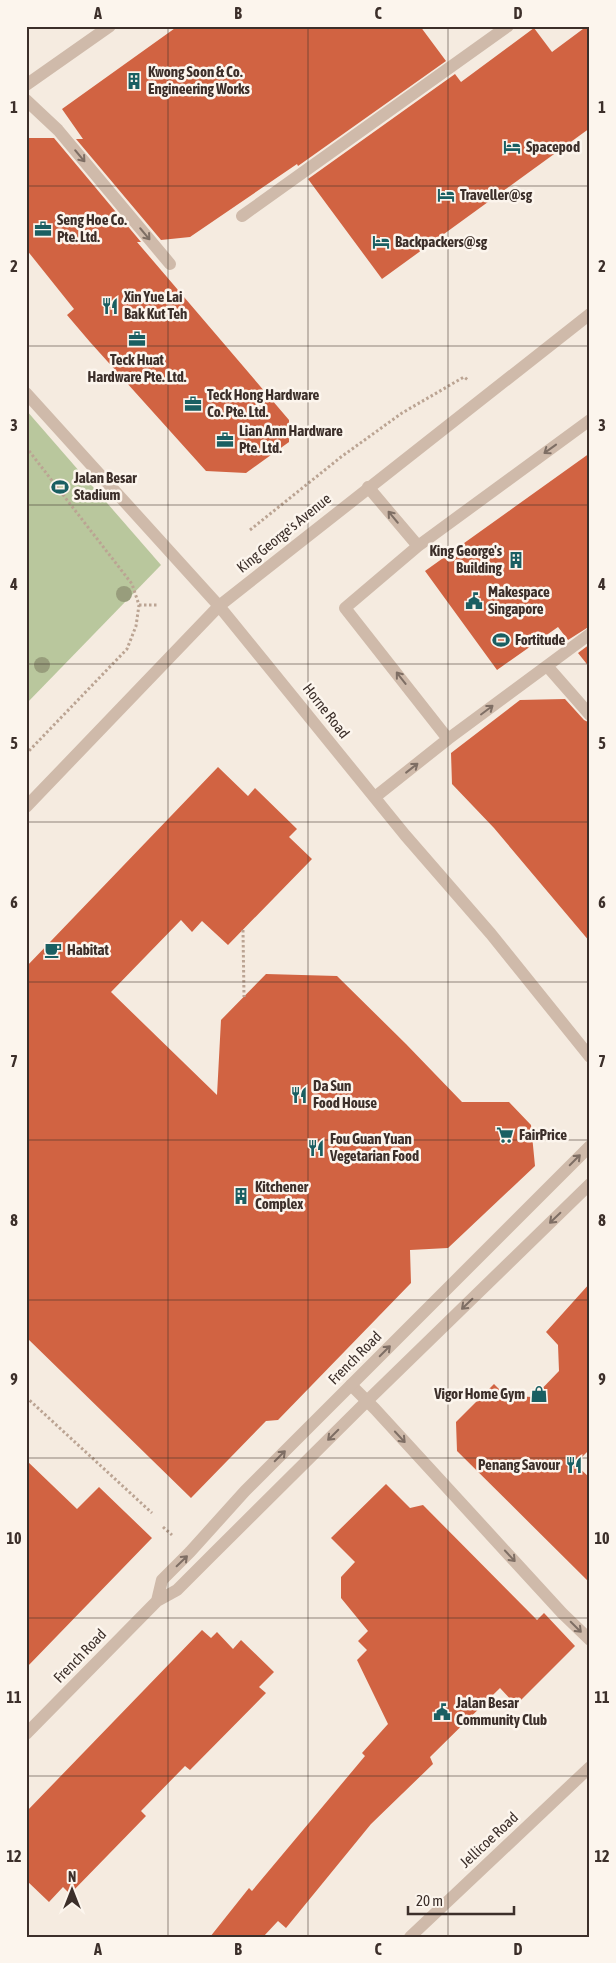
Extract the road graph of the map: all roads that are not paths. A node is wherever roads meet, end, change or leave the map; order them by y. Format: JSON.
{"nodes":[{"id":1,"x":110,"y":26,"type":"edge"},
{"id":2,"x":508,"y":26,"type":"edge"},
{"id":3,"x":26,"y":85,"type":"edge"},
{"id":4,"x":26,"y":100,"type":"edge"},
{"id":5,"x":242,"y":216,"type":"dead end"},
{"id":6,"x":170,"y":264,"type":"dead end"},
{"id":7,"x":590,"y":314,"type":"edge"},
{"id":8,"x":26,"y":393,"type":"edge"},
{"id":9,"x":590,"y":420,"type":"edge"},
{"id":10,"x":368,"y":487,"type":"junction"},
{"id":11,"x":418,"y":546,"type":"junction"},
{"id":12,"x":219,"y":606,"type":"junction"},
{"id":13,"x":590,"y":634,"type":"edge"},
{"id":14,"x":547,"y":666,"type":"junction"},
{"id":15,"x":590,"y":715,"type":"edge"},
{"id":16,"x":448,"y":739,"type":"junction"},
{"id":17,"x":375,"y":797,"type":"junction"},
{"id":18,"x":26,"y":807,"type":"edge"},
{"id":19,"x":590,"y":1057,"type":"edge"},
{"id":20,"x":590,"y":1146,"type":"edge"},
{"id":21,"x":590,"y":1184,"type":"edge"},
{"id":22,"x":351,"y":1385,"type":"junction"},
{"id":23,"x":367,"y":1400,"type":"junction"},
{"id":24,"x":157,"y":1601,"type":"junction"},
{"id":25,"x":590,"y":1640,"type":"edge"},
{"id":26,"x":26,"y":1734,"type":"edge"},
{"id":27,"x":590,"y":1767,"type":"edge"},
{"id":28,"x":410,"y":1937,"type":"edge"}],
"edges":[{"from":1,"to":3,"type":"street"},
{"from":2,"to":5,"type":"street"},
{"from":4,"to":6,"type":"street","one_way":true},
{"from":7,"to":10,"type":"street","name":"King George's Avenue"},
{"from":8,"to":12,"type":"street","name":"Horne Road"},
{"from":9,"to":11,"type":"street","one_way":true},
{"from":11,"to":10,"type":"street","one_way":true},
{"from":10,"to":12,"type":"street","name":"King George's Avenue"},
{"from":16,"to":11,"type":"street","one_way":true},
{"from":12,"to":17,"type":"street","name":"Horne Road"},
{"from":12,"to":18,"type":"street","name":"King George's Avenue"},
{"from":13,"to":14,"type":"street"},
{"from":14,"to":15,"type":"street"},
{"from":16,"to":14,"type":"street","one_way":true},
{"from":17,"to":16,"type":"street","one_way":true},
{"from":17,"to":19,"type":"street","name":"Horne Road"},
{"from":22,"to":20,"type":"street","name":"French Road","one_way":true},
{"from":21,"to":23,"type":"street","name":"French Road","one_way":true},
{"from":22,"to":23,"type":"street"},
{"from":24,"to":22,"type":"street","name":"French Road","one_way":true},
{"from":23,"to":24,"type":"street","name":"French Road","one_way":true},
{"from":23,"to":25,"type":"street","one_way":true},
{"from":24,"to":26,"type":"street","name":"French Road"},
{"from":27,"to":28,"type":"street","name":"Jellicoe Road"}]}
